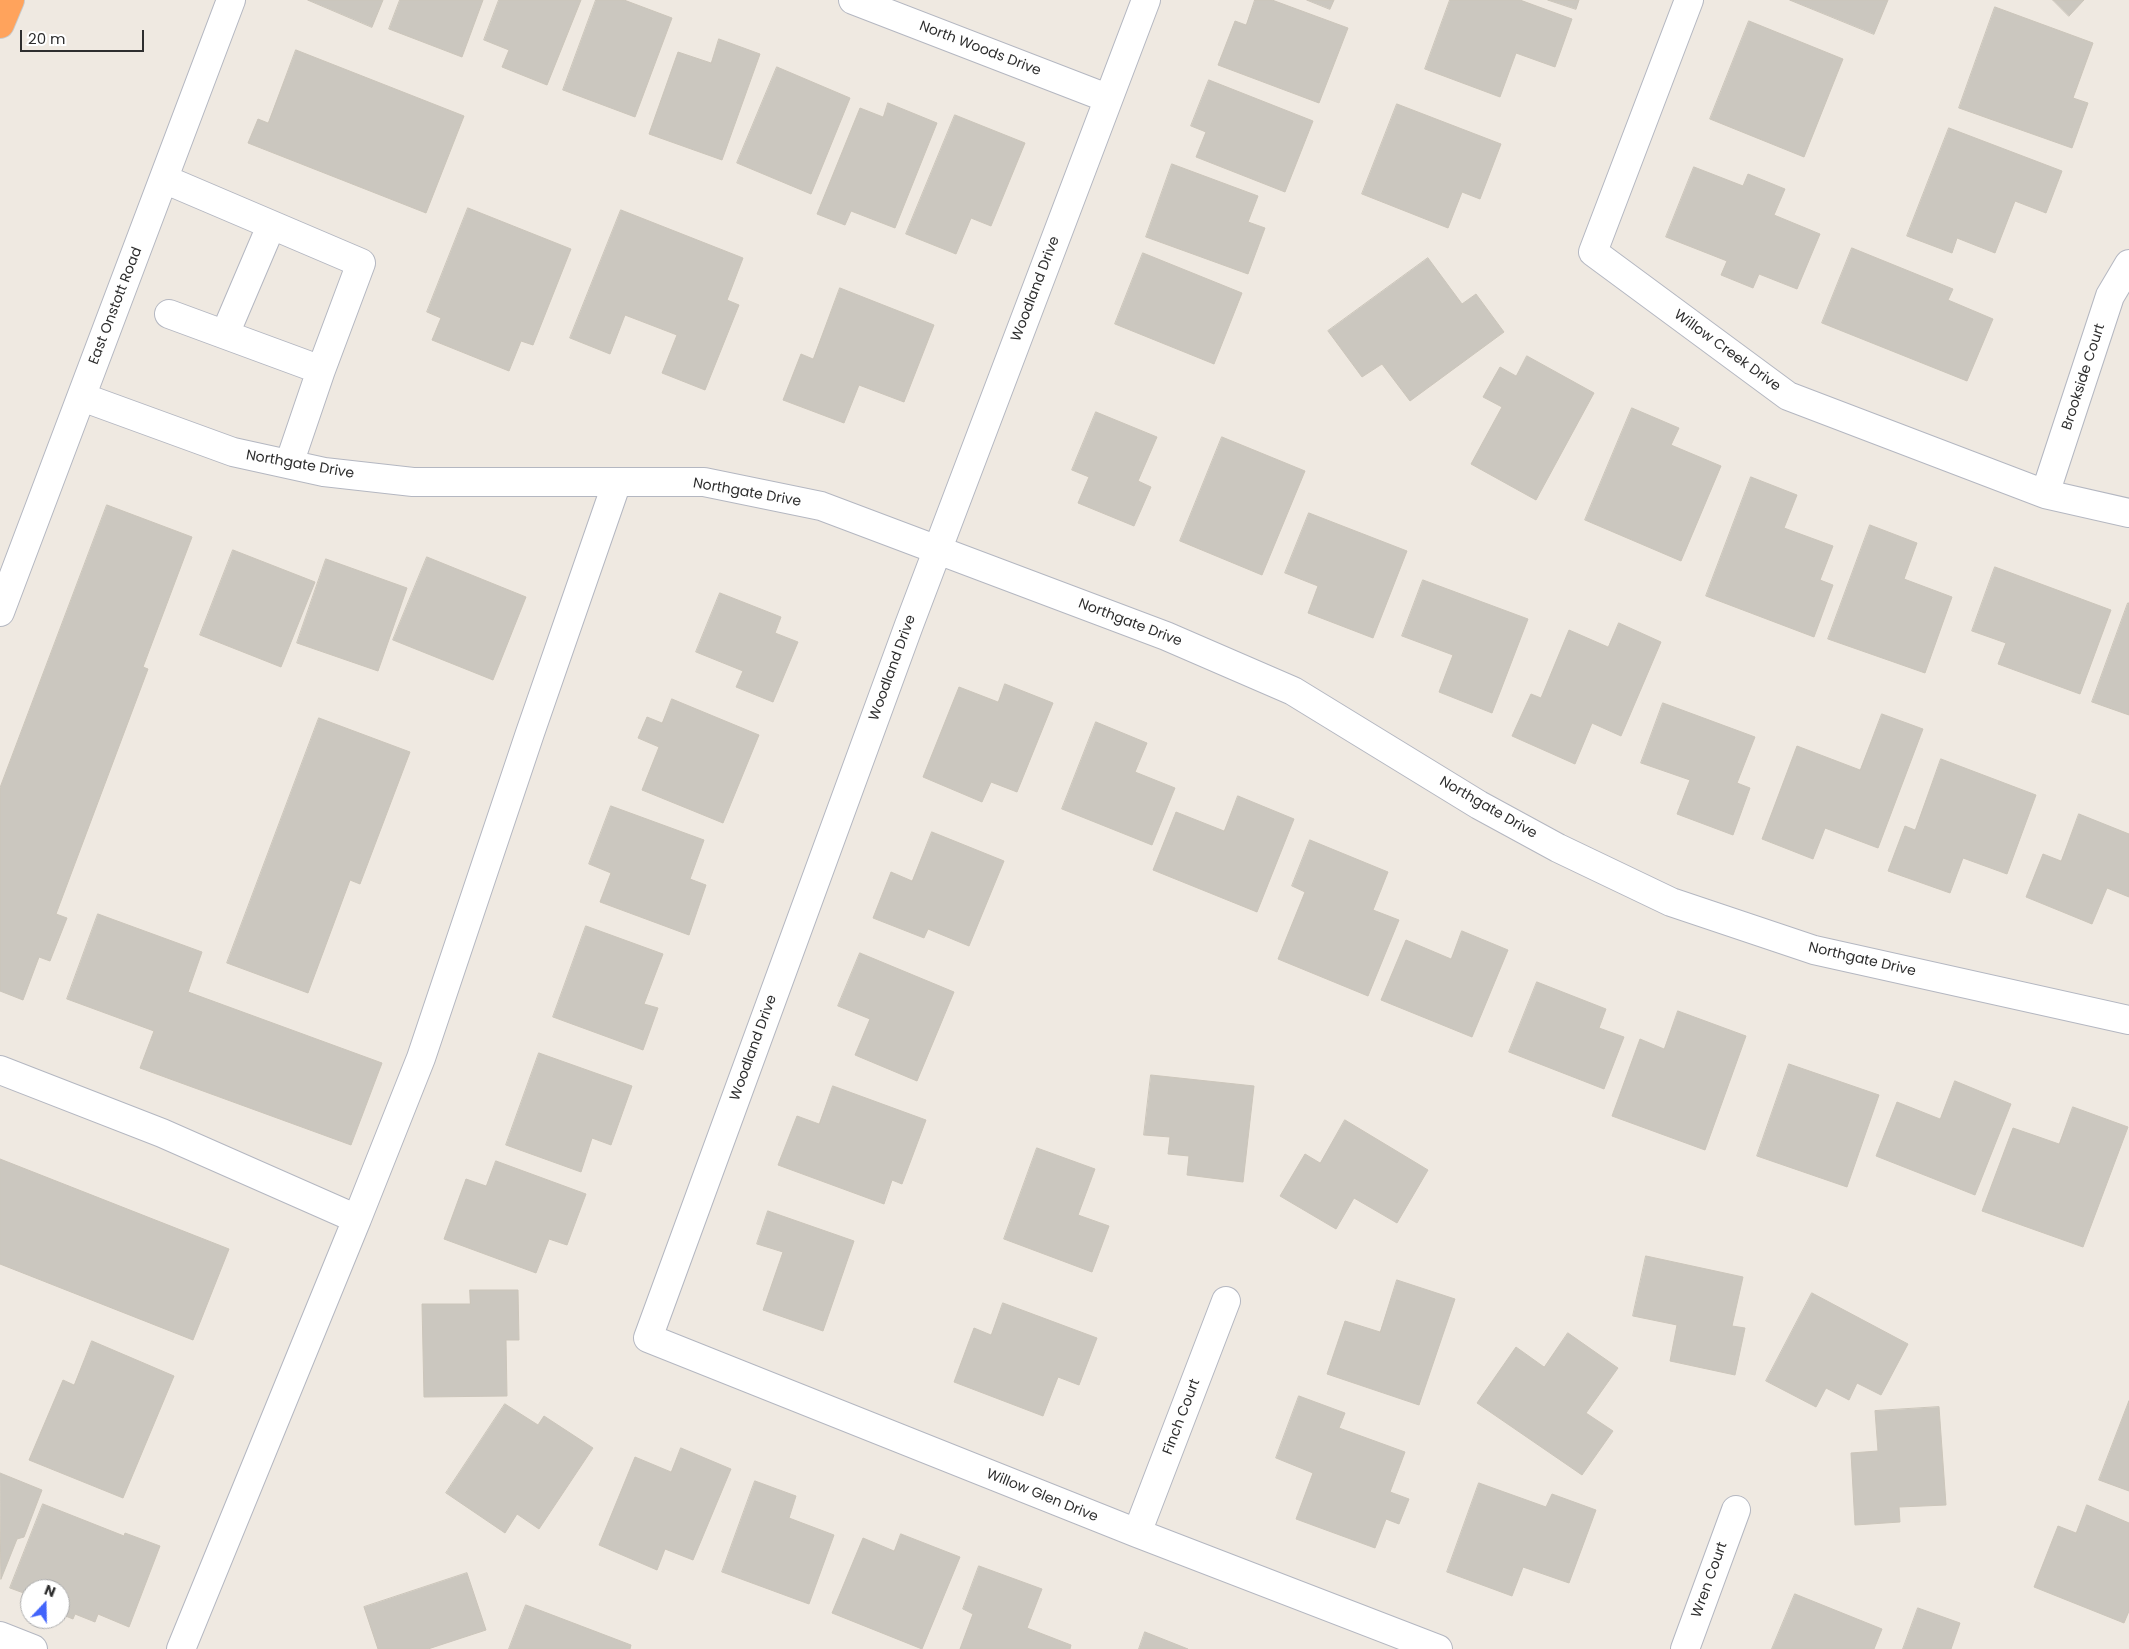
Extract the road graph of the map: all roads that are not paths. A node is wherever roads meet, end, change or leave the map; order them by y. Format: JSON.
{"nodes":[{"id":1,"x":10,"y":0,"type":"edge"},
{"id":2,"x":231,"y":0,"type":"edge"},
{"id":3,"x":853,"y":0,"type":"edge"},
{"id":4,"x":1146,"y":0,"type":"edge"},
{"id":5,"x":1689,"y":0,"type":"edge"},
{"id":6,"x":0,"y":24,"type":"edge"},
{"id":7,"x":1107,"y":98,"type":"junction"},
{"id":8,"x":164,"y":179,"type":"junction"},
{"id":9,"x":271,"y":226,"type":"junction"},
{"id":10,"x":2129,"y":264,"type":"edge"},
{"id":11,"x":169,"y":314,"type":"dead end"},
{"id":12,"x":226,"y":334,"type":"junction"},
{"id":13,"x":321,"y":370,"type":"junction"},
{"id":14,"x":82,"y":397,"type":"junction"},
{"id":15,"x":289,"y":464,"type":"junction"},
{"id":16,"x":617,"y":482,"type":"junction"},
{"id":17,"x":2045,"y":494,"type":"junction"},
{"id":18,"x":2129,"y":512,"type":"edge"},
{"id":19,"x":938,"y":549,"type":"junction"},
{"id":20,"x":0,"y":612,"type":"edge"},
{"id":21,"x":2129,"y":1020,"type":"edge"},
{"id":22,"x":0,"y":1070,"type":"edge"},
{"id":23,"x":357,"y":1219,"type":"junction"},
{"id":24,"x":1226,"y":1301,"type":"dead end"},
{"id":25,"x":648,"y":1338,"type":"joint"},
{"id":26,"x":1736,"y":1510,"type":"dead end"},
{"id":27,"x":1137,"y":1533,"type":"junction"},
{"id":28,"x":0,"y":1636,"type":"edge"},
{"id":29,"x":33,"y":1649,"type":"edge"},
{"id":30,"x":181,"y":1649,"type":"edge"},
{"id":31,"x":1438,"y":1649,"type":"edge"},
{"id":32,"x":1685,"y":1649,"type":"edge"}],
"edges":[{"from":1,"to":6,"type":"highway"},
{"from":2,"to":8,"type":"street","name":"East Onstott Road"},
{"from":3,"to":7,"type":"street","name":"North Woods Drive"},
{"from":4,"to":7,"type":"street","name":"Woodland Drive"},
{"from":5,"to":17,"type":"street","name":"Willow Creek Drive"},
{"from":7,"to":19,"type":"street","name":"Woodland Drive"},
{"from":8,"to":9,"type":"street"},
{"from":8,"to":14,"type":"street","name":"East Onstott Road"},
{"from":9,"to":12,"type":"street"},
{"from":9,"to":13,"type":"street"},
{"from":10,"to":17,"type":"street","name":"Brookside Court"},
{"from":11,"to":12,"type":"street"},
{"from":12,"to":13,"type":"street"},
{"from":13,"to":15,"type":"street"},
{"from":14,"to":15,"type":"street","name":"Northgate Drive"},
{"from":14,"to":20,"type":"street","name":"East Onstott Road"},
{"from":15,"to":16,"type":"street","name":"Northgate Drive"},
{"from":16,"to":19,"type":"street","name":"Northgate Drive"},
{"from":16,"to":23,"type":"street"},
{"from":17,"to":18,"type":"street","name":"Willow Creek Drive"},
{"from":19,"to":21,"type":"street","name":"Northgate Drive"},
{"from":19,"to":25,"type":"street","name":"Woodland Drive"},
{"from":22,"to":23,"type":"street"},
{"from":23,"to":30,"type":"street"},
{"from":24,"to":27,"type":"street","name":"Finch Court"},
{"from":25,"to":27,"type":"street","name":"Willow Glen Drive"},
{"from":26,"to":32,"type":"street","name":"Wren Court"},
{"from":27,"to":31,"type":"street","name":"Willow Glen Drive"},
{"from":28,"to":29,"type":"street"}]}
